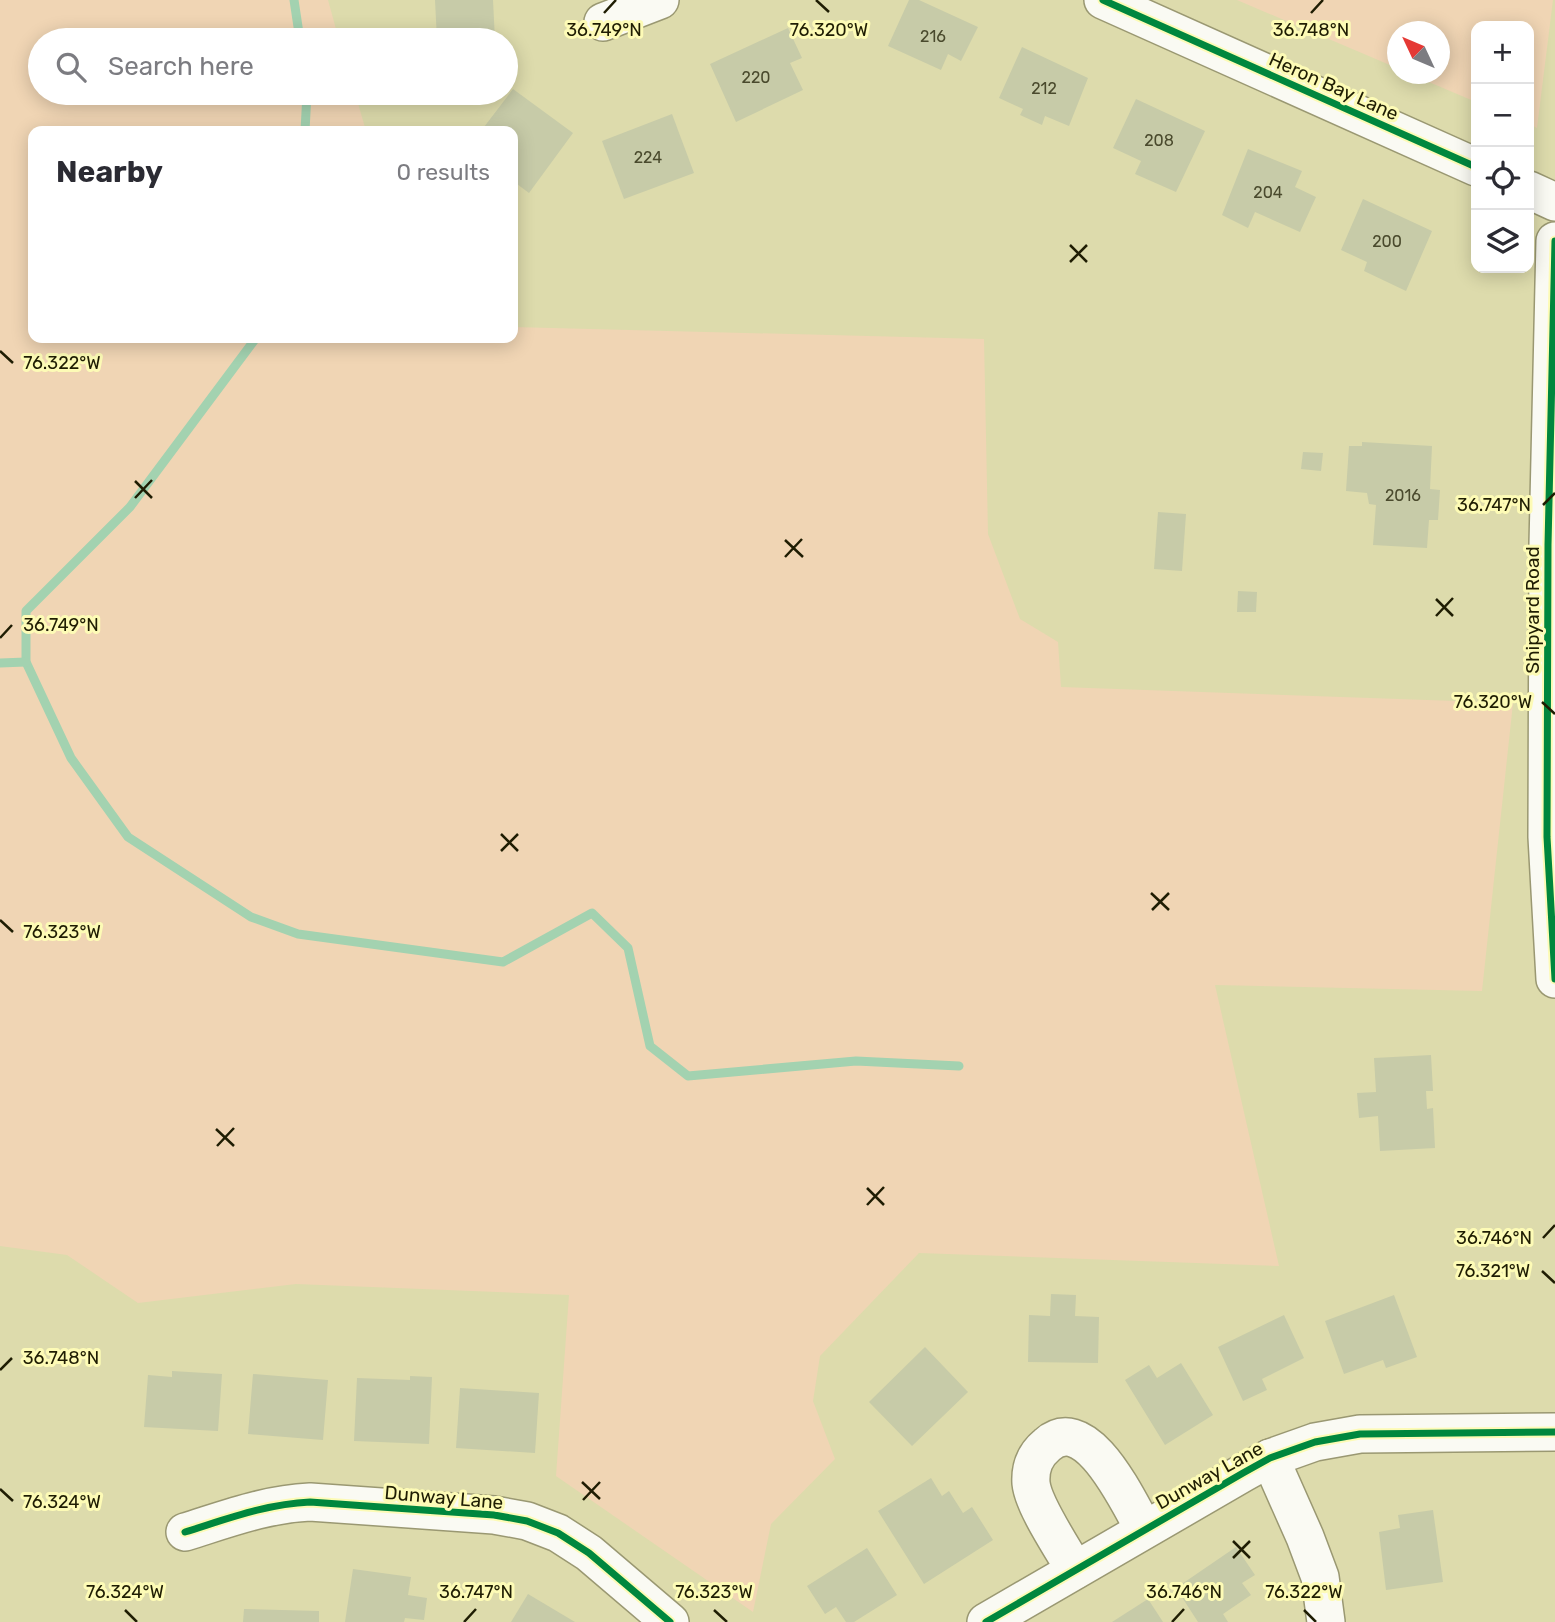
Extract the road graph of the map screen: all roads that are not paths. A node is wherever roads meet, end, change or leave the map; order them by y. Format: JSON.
{"nodes":[{"id":1,"x":660,"y":0,"type":"edge"},
{"id":2,"x":1103,"y":0,"type":"edge"},
{"id":3,"x":603,"y":22,"type":"dead end"},
{"id":4,"x":1471,"y":165,"type":"edge"},
{"id":5,"x":1534,"y":192,"type":"edge"},
{"id":6,"x":1555,"y":202,"type":"edge"},
{"id":7,"x":1555,"y":242,"type":"edge"},
{"id":8,"x":1555,"y":979,"type":"edge"},
{"id":9,"x":1555,"y":1432,"type":"edge"},
{"id":10,"x":1270,"y":1458,"type":"junction"},
{"id":11,"x":1144,"y":1529,"type":"junction"},
{"id":12,"x":185,"y":1532,"type":"dead end"},
{"id":13,"x":1075,"y":1570,"type":"junction"},
{"id":14,"x":669,"y":1622,"type":"edge"},
{"id":15,"x":986,"y":1622,"type":"edge"},
{"id":16,"x":1326,"y":1622,"type":"edge"}],
"edges":[{"from":1,"to":3,"type":"street"},
{"from":2,"to":4,"type":"street","name":"Heron Bay Lane"},
{"from":5,"to":6,"type":"street"},
{"from":7,"to":8,"type":"street","name":"Shipyard Road"},
{"from":9,"to":10,"type":"street","name":"Dunway Lane"},
{"from":10,"to":11,"type":"street","name":"Dunway Lane"},
{"from":10,"to":16,"type":"street"},
{"from":11,"to":13,"type":"street","name":"Dunway Lane"},
{"from":11,"to":13,"type":"street"},
{"from":12,"to":14,"type":"street","name":"Dunway Lane"},
{"from":13,"to":15,"type":"street","name":"Dunway Lane"}]}
